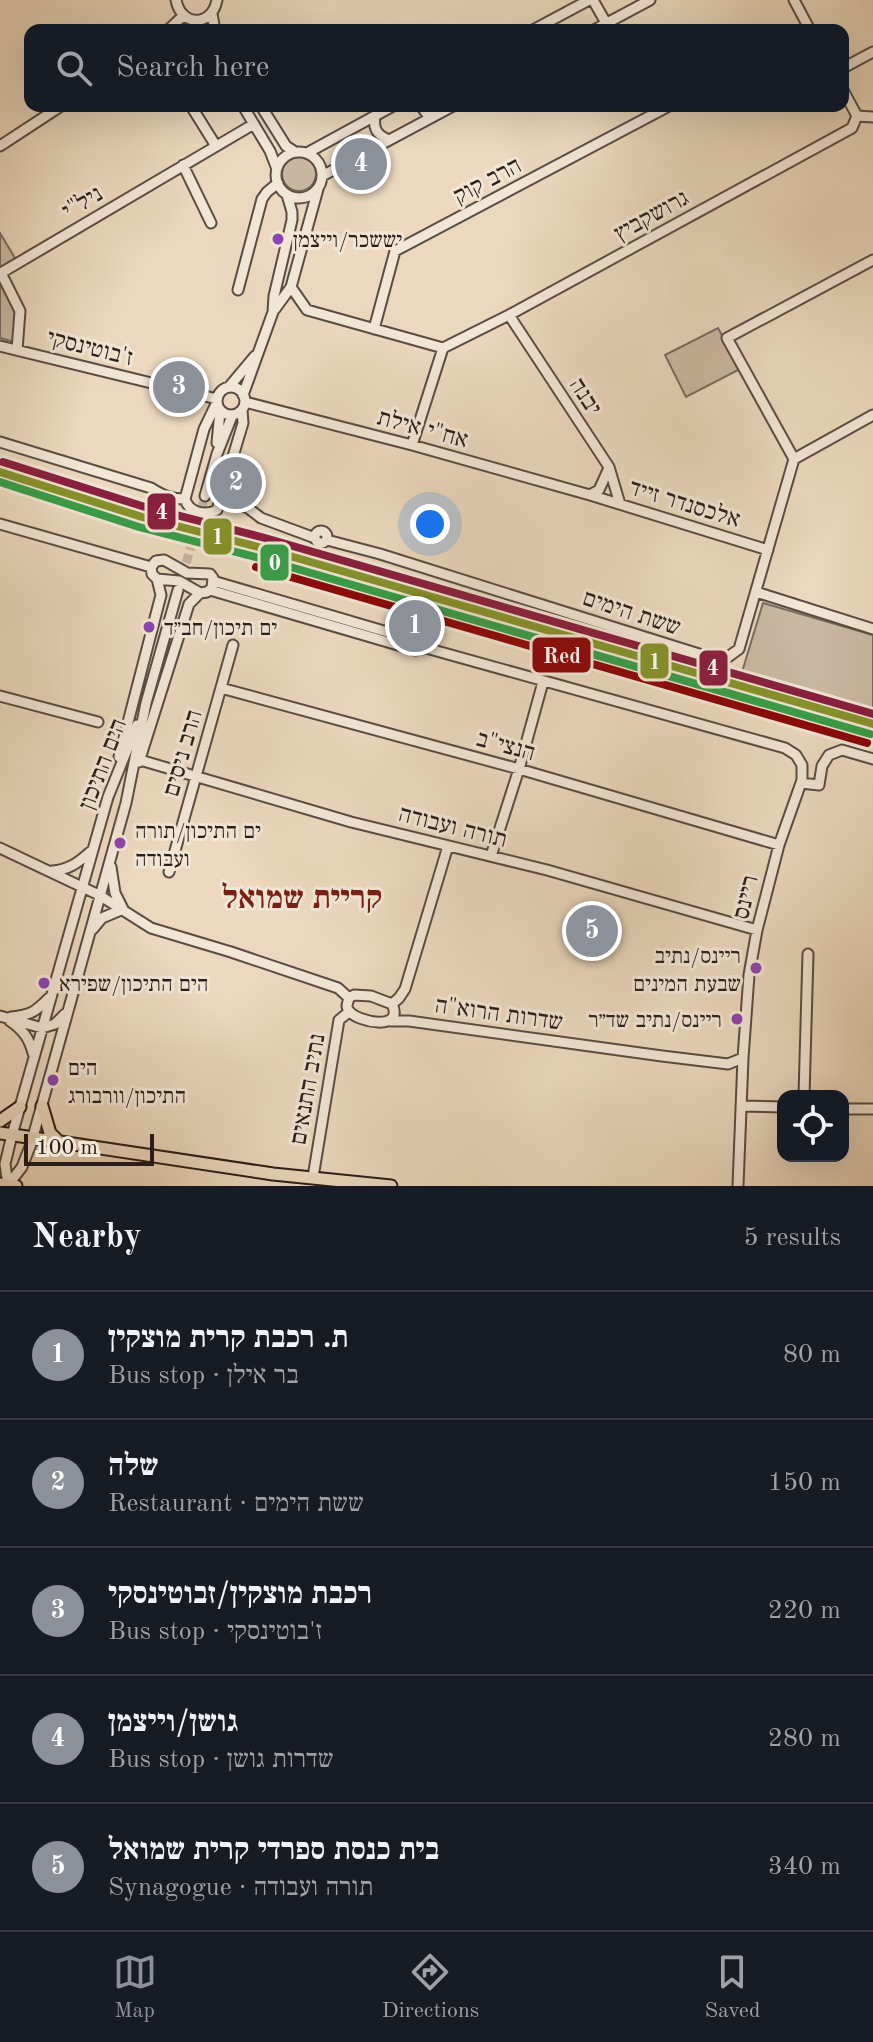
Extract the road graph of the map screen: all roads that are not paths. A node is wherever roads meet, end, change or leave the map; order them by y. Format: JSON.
{"nodes":[{"id":1,"x":176,"y":0,"type":"edge"},
{"id":2,"x":217,"y":0,"type":"edge"},
{"id":3,"x":591,"y":0,"type":"edge"},
{"id":4,"x":650,"y":0,"type":"edge"},
{"id":5,"x":794,"y":0,"type":"edge"},
{"id":6,"x":212,"y":14,"type":"junction"},
{"id":7,"x":187,"y":18,"type":"junction"},
{"id":8,"x":606,"y":23,"type":"joint"},
{"id":9,"x":178,"y":24,"type":"edge"},
{"id":10,"x":192,"y":24,"type":"edge"},
{"id":11,"x":214,"y":24,"type":"edge"},
{"id":12,"x":545,"y":24,"type":"edge"},
{"id":13,"x":807,"y":24,"type":"edge"},
{"id":14,"x":873,"y":52,"type":"edge"},
{"id":15,"x":849,"y":65,"type":"edge"},
{"id":16,"x":849,"y":101,"type":"edge"},
{"id":17,"x":52,"y":112,"type":"edge"},
{"id":18,"x":195,"y":112,"type":"edge"},
{"id":19,"x":247,"y":112,"type":"edge"},
{"id":20,"x":265,"y":112,"type":"edge"},
{"id":21,"x":382,"y":112,"type":"edge"},
{"id":22,"x":426,"y":112,"type":"edge"},
{"id":23,"x":442,"y":112,"type":"edge"},
{"id":24,"x":658,"y":112,"type":"edge"},
{"id":25,"x":436,"y":115,"type":"junction"},
{"id":26,"x":375,"y":116,"type":"junction"},
{"id":27,"x":857,"y":116,"type":"junction"},
{"id":28,"x":873,"y":117,"type":"edge"},
{"id":29,"x":254,"y":124,"type":"junction"},
{"id":30,"x":389,"y":140,"type":"junction"},
{"id":31,"x":0,"y":146,"type":"edge"},
{"id":32,"x":216,"y":146,"type":"junction"},
{"id":33,"x":295,"y":152,"type":"junction"},
{"id":34,"x":307,"y":153,"type":"junction"},
{"id":35,"x":183,"y":165,"type":"junction"},
{"id":36,"x":277,"y":169,"type":"junction"},
{"id":37,"x":322,"y":176,"type":"junction"},
{"id":38,"x":278,"y":183,"type":"junction"},
{"id":39,"x":318,"y":188,"type":"junction"},
{"id":40,"x":287,"y":195,"type":"junction"},
{"id":41,"x":211,"y":223,"type":"dead end"},
{"id":42,"x":873,"y":260,"type":"edge"},
{"id":43,"x":291,"y":287,"type":"junction"},
{"id":44,"x":238,"y":290,"type":"dead end"},
{"id":45,"x":273,"y":312,"type":"junction"},
{"id":46,"x":509,"y":315,"type":"junction"},
{"id":47,"x":374,"y":329,"type":"junction"},
{"id":48,"x":0,"y":346,"type":"edge"},
{"id":49,"x":443,"y":348,"type":"junction"},
{"id":50,"x":17,"y":350,"type":"junction"},
{"id":51,"x":259,"y":350,"type":"junction"},
{"id":52,"x":229,"y":387,"type":"junction"},
{"id":53,"x":243,"y":402,"type":"junction"},
{"id":54,"x":218,"y":404,"type":"junction"},
{"id":55,"x":873,"y":415,"type":"edge"},
{"id":56,"x":232,"y":416,"type":"junction"},
{"id":57,"x":0,"y":442,"type":"edge"},
{"id":58,"x":412,"y":445,"type":"junction"},
{"id":59,"x":217,"y":454,"type":"junction"},
{"id":60,"x":794,"y":459,"type":"junction"},
{"id":61,"x":609,"y":467,"type":"junction"},
{"id":62,"x":590,"y":495,"type":"junction"},
{"id":63,"x":205,"y":496,"type":"tunnel mouth"},
{"id":64,"x":222,"y":497,"type":"junction"},
{"id":65,"x":185,"y":499,"type":"junction"},
{"id":66,"x":620,"y":504,"type":"junction"},
{"id":67,"x":1,"y":526,"type":"edge"},
{"id":68,"x":768,"y":550,"type":"junction"},
{"id":69,"x":151,"y":567,"type":"junction"},
{"id":70,"x":157,"y":579,"type":"junction"},
{"id":71,"x":208,"y":588,"type":"junction"},
{"id":72,"x":178,"y":590,"type":"tunnel mouth"},
{"id":73,"x":756,"y":592,"type":"junction"},
{"id":74,"x":873,"y":629,"type":"edge"},
{"id":75,"x":233,"y":645,"type":"dead end"},
{"id":76,"x":543,"y":682,"type":"junction"},
{"id":77,"x":221,"y":688,"type":"junction"},
{"id":78,"x":0,"y":696,"type":"edge"},
{"id":79,"x":146,"y":703,"type":"junction"},
{"id":80,"x":98,"y":722,"type":"dead end"},
{"id":81,"x":873,"y":759,"type":"edge"},
{"id":82,"x":140,"y":760,"type":"junction"},
{"id":83,"x":519,"y":769,"type":"junction"},
{"id":84,"x":196,"y":776,"type":"junction"},
{"id":85,"x":801,"y":783,"type":"junction"},
{"id":86,"x":108,"y":797,"type":"junction"},
{"id":87,"x":126,"y":803,"type":"junction"},
{"id":88,"x":779,"y":845,"type":"junction"},
{"id":89,"x":448,"y":846,"type":"junction"},
{"id":90,"x":0,"y":848,"type":"edge"},
{"id":91,"x":92,"y":849,"type":"junction"},
{"id":92,"x":112,"y":852,"type":"junction"},
{"id":93,"x":491,"y":856,"type":"junction"},
{"id":94,"x":52,"y":871,"type":"junction"},
{"id":95,"x":169,"y":872,"type":"dead end"},
{"id":96,"x":81,"y":886,"type":"junction"},
{"id":97,"x":99,"y":895,"type":"junction"},
{"id":98,"x":123,"y":909,"type":"junction"},
{"id":99,"x":757,"y":930,"type":"junction"},
{"id":100,"x":88,"y":938,"type":"junction"},
{"id":101,"x":808,"y":954,"type":"dead end"},
{"id":102,"x":51,"y":996,"type":"junction"},
{"id":103,"x":349,"y":998,"type":"junction"},
{"id":104,"x":392,"y":1004,"type":"junction"},
{"id":105,"x":68,"y":1012,"type":"junction"},
{"id":106,"x":349,"y":1012,"type":"junction"},
{"id":107,"x":2,"y":1017,"type":"edge"},
{"id":108,"x":391,"y":1021,"type":"junction"},
{"id":109,"x":42,"y":1028,"type":"junction"},
{"id":110,"x":34,"y":1058,"type":"junction"},
{"id":111,"x":743,"y":1058,"type":"junction"},
{"id":112,"x":804,"y":1090,"type":"edge"},
{"id":113,"x":42,"y":1106,"type":"junction"},
{"id":114,"x":742,"y":1106,"type":"junction"},
{"id":115,"x":20,"y":1107,"type":"junction"},
{"id":116,"x":777,"y":1107,"type":"edge"},
{"id":117,"x":849,"y":1109,"type":"edge"},
{"id":118,"x":873,"y":1109,"type":"edge"},
{"id":119,"x":0,"y":1121,"type":"edge"},
{"id":120,"x":6,"y":1134,"type":"edge"},
{"id":121,"x":32,"y":1138,"type":"junction"},
{"id":122,"x":61,"y":1143,"type":"junction"},
{"id":123,"x":313,"y":1177,"type":"junction"},
{"id":124,"x":8,"y":1185,"type":"edge"},
{"id":125,"x":391,"y":1186,"type":"edge"},
{"id":126,"x":738,"y":1186,"type":"edge"}],
"edges":[{"from":1,"to":7,"type":"street"},
{"from":2,"to":6,"type":"street"},
{"from":3,"to":8,"type":"street"},
{"from":3,"to":12,"type":"street"},
{"from":4,"to":8,"type":"street"},
{"from":5,"to":13,"type":"street"},
{"from":6,"to":7,"type":"street"},
{"from":6,"to":11,"type":"street"},
{"from":7,"to":9,"type":"street"},
{"from":7,"to":10,"type":"street"},
{"from":14,"to":15,"type":"street"},
{"from":16,"to":27,"type":"street"},
{"from":17,"to":31,"type":"street"},
{"from":18,"to":32,"type":"street"},
{"from":19,"to":29,"type":"street"},
{"from":20,"to":33,"type":"street"},
{"from":21,"to":26,"type":"street"},
{"from":22,"to":25,"type":"street"},
{"from":23,"to":25,"type":"street"},
{"from":24,"to":47,"type":"street","name":"הרב קוק"},
{"from":25,"to":30,"type":"street"},
{"from":26,"to":30,"type":"street"},
{"from":26,"to":34,"type":"street"},
{"from":27,"to":28,"type":"street"},
{"from":27,"to":46,"type":"street","name":"גרושקביץ"},
{"from":29,"to":32,"type":"street","name":"ניל\"י"},
{"from":29,"to":36,"type":"street"},
{"from":30,"to":37,"type":"street"},
{"from":32,"to":35,"type":"street","name":"ניל\"י"},
{"from":33,"to":34,"type":"street"},
{"from":33,"to":36,"type":"street"},
{"from":34,"to":37,"type":"street"},
{"from":35,"to":41,"type":"street"},
{"from":35,"to":50,"type":"street","name":"ניל\"י"},
{"from":36,"to":38,"type":"street"},
{"from":37,"to":39,"type":"street"},
{"from":38,"to":40,"type":"street"},
{"from":38,"to":44,"type":"street"},
{"from":39,"to":40,"type":"street"},
{"from":39,"to":43,"type":"street"},
{"from":40,"to":45,"type":"street"},
{"from":42,"to":60,"type":"street"},
{"from":43,"to":45,"type":"street"},
{"from":43,"to":47,"type":"street"},
{"from":45,"to":51,"type":"street"},
{"from":46,"to":49,"type":"street","name":"גרושקביץ"},
{"from":46,"to":61,"type":"street","name":"יבנה"},
{"from":47,"to":49,"type":"street"},
{"from":48,"to":50,"type":"street","name":"ז'בוטינסקי"},
{"from":49,"to":58,"type":"street"},
{"from":50,"to":54,"type":"street","name":"ז'בוטינסקי"},
{"from":51,"to":52,"type":"street"},
{"from":51,"to":53,"type":"street"},
{"from":52,"to":53,"type":"street"},
{"from":52,"to":54,"type":"street"},
{"from":53,"to":56,"type":"street"},
{"from":53,"to":58,"type":"street","name":"אח\"י אילת"},
{"from":53,"to":64,"type":"street"},
{"from":54,"to":56,"type":"street"},
{"from":54,"to":59,"type":"street"},
{"from":54,"to":65,"type":"street"},
{"from":55,"to":60,"type":"street"},
{"from":56,"to":59,"type":"street"},
{"from":57,"to":65,"type":"street"},
{"from":58,"to":62,"type":"street","name":"אח\"י אילת"},
{"from":59,"to":63,"type":"street"},
{"from":60,"to":68,"type":"street","name":"ששת הימים"},
{"from":61,"to":62,"type":"street"},
{"from":61,"to":66,"type":"street","name":"יבנה"},
{"from":62,"to":66,"type":"street","name":"אלכסנדר זייד"},
{"from":64,"to":65,"type":"street"},
{"from":64,"to":73,"type":"street","name":"ששת הימים"},
{"from":66,"to":68,"type":"street","name":"אלכסנדר זייד"},
{"from":67,"to":69,"type":"street"},
{"from":68,"to":73,"type":"street","name":"ששת הימים"},
{"from":69,"to":70,"type":"street"},
{"from":69,"to":71,"type":"street"},
{"from":70,"to":71,"type":"street"},
{"from":70,"to":86,"type":"street"},
{"from":71,"to":76,"type":"street"},
{"from":71,"to":82,"type":"street"},
{"from":72,"to":79,"type":"street"},
{"from":73,"to":74,"type":"street"},
{"from":75,"to":77,"type":"street","name":"הרב ניסים"},
{"from":76,"to":83,"type":"street"},
{"from":76,"to":85,"type":"street","name":"ריינס"},
{"from":77,"to":83,"type":"street","name":"הנצי\"ב"},
{"from":77,"to":84,"type":"street","name":"הרב ניסים"},
{"from":78,"to":80,"type":"street"},
{"from":79,"to":86,"type":"street","name":"הים התיכון"},
{"from":79,"to":87,"type":"street","name":"הים התיכון"},
{"from":81,"to":85,"type":"street"},
{"from":82,"to":84,"type":"street","name":"תורה ועבודה"},
{"from":82,"to":87,"type":"street"},
{"from":83,"to":88,"type":"street","name":"הנצי\"ב"},
{"from":83,"to":93,"type":"street"},
{"from":84,"to":89,"type":"street","name":"תורה ועבודה"},
{"from":84,"to":95,"type":"street","name":"הרב ניסים"},
{"from":85,"to":88,"type":"street","name":"ריינס"},
{"from":86,"to":91,"type":"street","name":"הים התיכון"},
{"from":87,"to":92,"type":"street","name":"הים התיכון"},
{"from":88,"to":99,"type":"street","name":"ריינס"},
{"from":89,"to":93,"type":"street","name":"תורה ועבודה"},
{"from":89,"to":104,"type":"street"},
{"from":90,"to":94,"type":"street"},
{"from":91,"to":94,"type":"street"},
{"from":91,"to":96,"type":"street","name":"הים התיכון"},
{"from":92,"to":97,"type":"street","name":"הים התיכון"},
{"from":92,"to":98,"type":"street"},
{"from":93,"to":99,"type":"street","name":"תורה ועבודה"},
{"from":94,"to":96,"type":"street"},
{"from":96,"to":97,"type":"street"},
{"from":96,"to":102,"type":"street","name":"הים התיכון"},
{"from":97,"to":98,"type":"street"},
{"from":97,"to":100,"type":"street","name":"הים התיכון"},
{"from":98,"to":100,"type":"street"},
{"from":98,"to":103,"type":"street"},
{"from":99,"to":111,"type":"street","name":"ריינס"},
{"from":100,"to":105,"type":"street","name":"הים התיכון"},
{"from":101,"to":112,"type":"street"},
{"from":102,"to":107,"type":"street"},
{"from":102,"to":109,"type":"street","name":"הים התיכון"},
{"from":103,"to":104,"type":"street"},
{"from":103,"to":106,"type":"street"},
{"from":104,"to":108,"type":"street"},
{"from":105,"to":109,"type":"street"},
{"from":105,"to":113,"type":"street","name":"הים התיכון"},
{"from":106,"to":108,"type":"street","name":"שדרות הרוא\"ה"},
{"from":106,"to":123,"type":"street","name":"נתיב התנאים"},
{"from":107,"to":109,"type":"street"},
{"from":107,"to":110,"type":"street"},
{"from":108,"to":111,"type":"street","name":"שדרות הרוא\"ה"},
{"from":109,"to":110,"type":"street","name":"הים התיכון"},
{"from":110,"to":115,"type":"street","name":"הים התיכון"},
{"from":111,"to":114,"type":"street","name":"ריינס"},
{"from":113,"to":121,"type":"street","name":"הים התיכון"},
{"from":113,"to":122,"type":"main road"},
{"from":114,"to":116,"type":"street"},
{"from":114,"to":126,"type":"street","name":"ריינס"},
{"from":115,"to":119,"type":"main road"},
{"from":115,"to":120,"type":"street","name":"הים התיכון"},
{"from":117,"to":118,"type":"street"},
{"from":120,"to":121,"type":"main road"},
{"from":120,"to":124,"type":"street","name":"הים התיכון"},
{"from":121,"to":122,"type":"main road"},
{"from":121,"to":124,"type":"street","name":"הים התיכון"},
{"from":122,"to":123,"type":"main road"},
{"from":123,"to":125,"type":"main road"}]}
